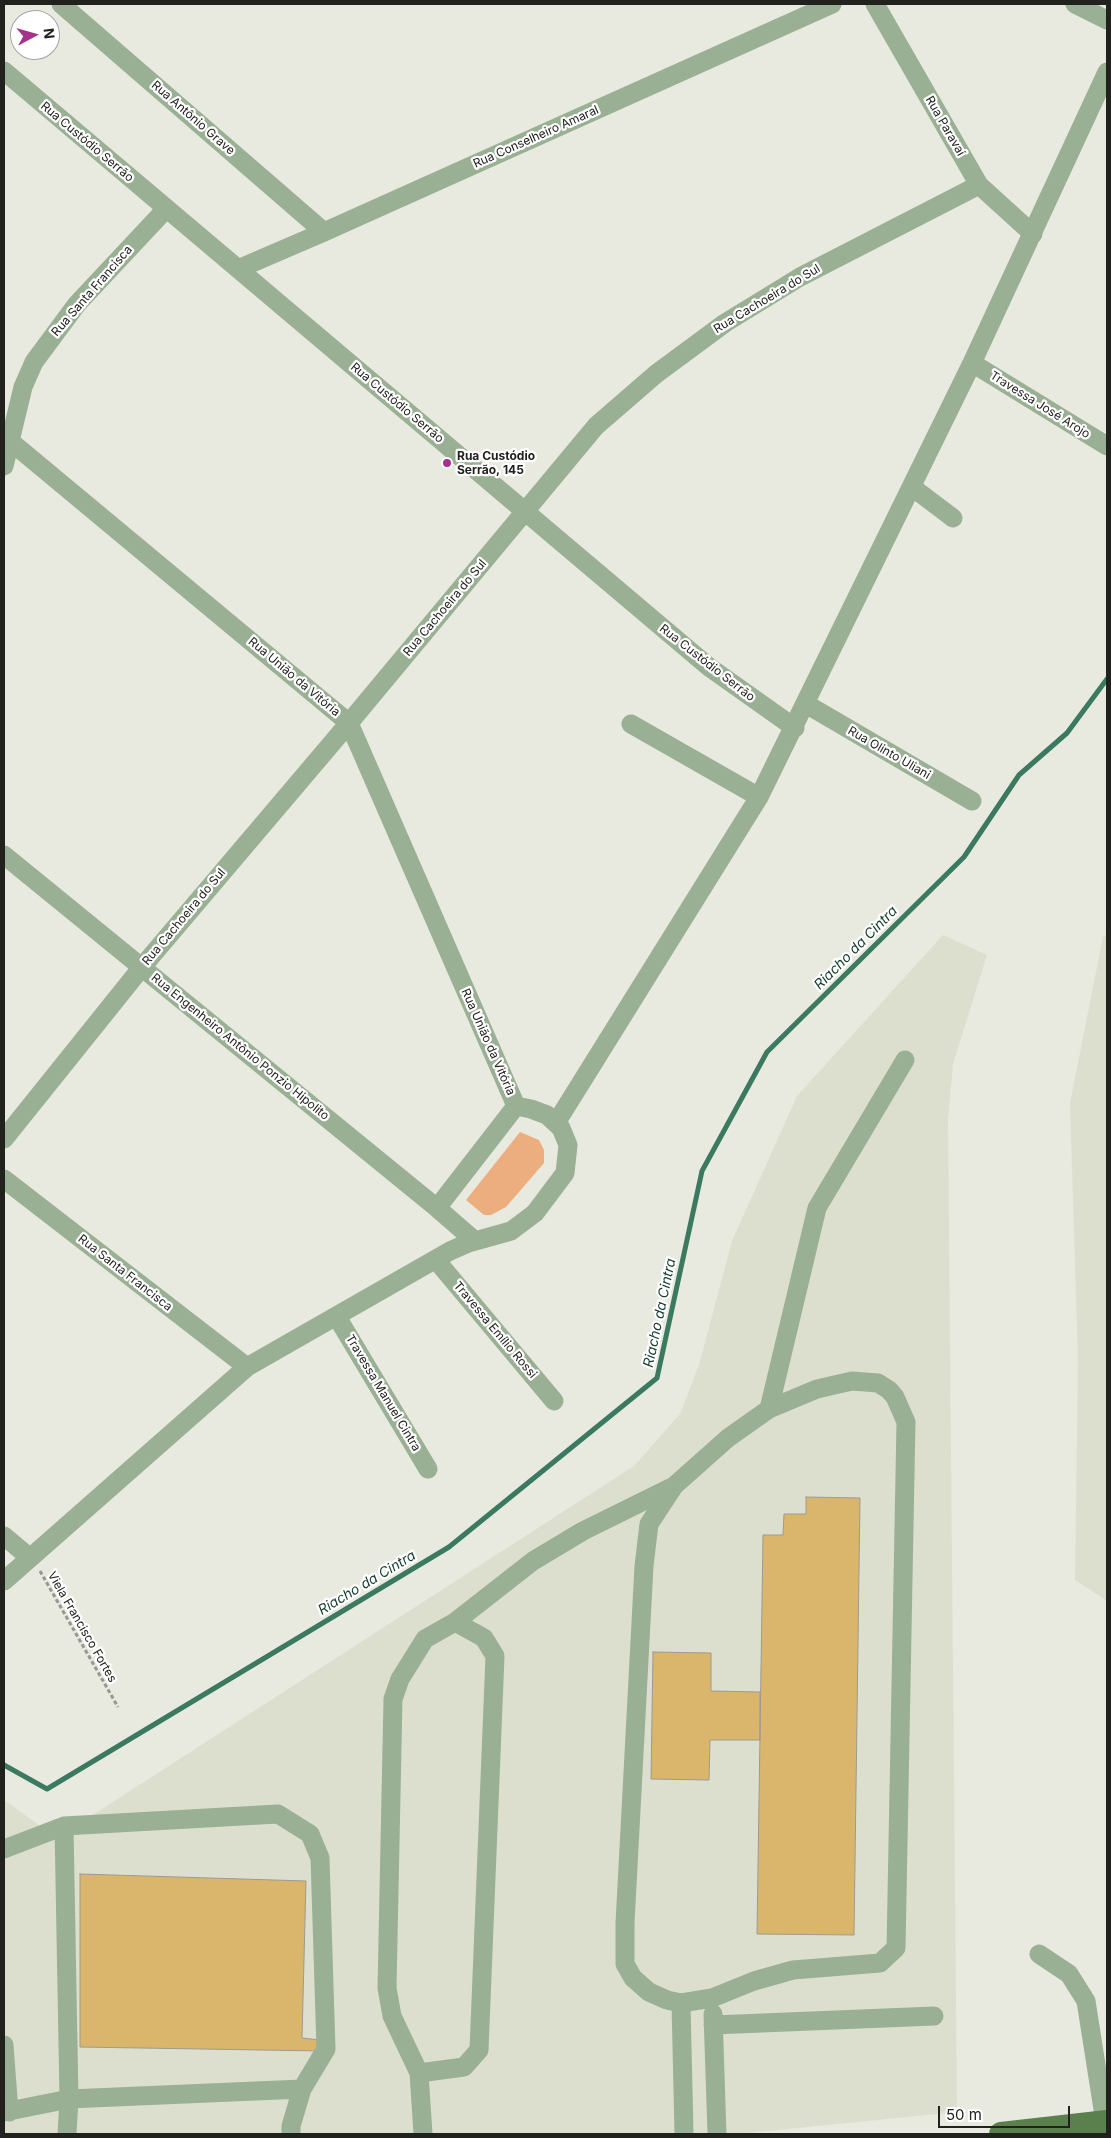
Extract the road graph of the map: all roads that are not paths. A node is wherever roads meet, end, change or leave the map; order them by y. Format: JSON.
{"nodes":[{"id":1,"x":61,"y":4,"type":"edge"},
{"id":2,"x":832,"y":4,"type":"edge"},
{"id":3,"x":875,"y":4,"type":"edge"},
{"id":4,"x":1075,"y":4,"type":"edge"},
{"id":5,"x":1107,"y":20,"type":"edge"},
{"id":6,"x":4,"y":71,"type":"edge"},
{"id":7,"x":1107,"y":72,"type":"edge"},
{"id":8,"x":979,"y":185,"type":"junction"},
{"id":9,"x":166,"y":209,"type":"junction"},
{"id":10,"x":324,"y":232,"type":"junction"},
{"id":11,"x":1033,"y":234,"type":"junction"},
{"id":12,"x":238,"y":268,"type":"junction"},
{"id":13,"x":972,"y":362,"type":"junction"},
{"id":14,"x":10,"y":441,"type":"junction"},
{"id":15,"x":1107,"y":446,"type":"edge"},
{"id":16,"x":4,"y":466,"type":"edge"},
{"id":17,"x":912,"y":487,"type":"junction"},
{"id":18,"x":525,"y":512,"type":"junction"},
{"id":19,"x":953,"y":518,"type":"dead end"},
{"id":20,"x":806,"y":704,"type":"junction"},
{"id":21,"x":350,"y":723,"type":"junction"},
{"id":22,"x":631,"y":724,"type":"dead end"},
{"id":23,"x":794,"y":728,"type":"junction"},
{"id":24,"x":759,"y":797,"type":"junction"},
{"id":25,"x":972,"y":801,"type":"dead end"},
{"id":26,"x":4,"y":855,"type":"edge"},
{"id":27,"x":142,"y":966,"type":"junction"},
{"id":28,"x":905,"y":1060,"type":"dead end"},
{"id":29,"x":516,"y":1106,"type":"junction"},
{"id":30,"x":556,"y":1123,"type":"junction"},
{"id":31,"x":4,"y":1139,"type":"edge"},
{"id":32,"x":4,"y":1180,"type":"edge"},
{"id":33,"x":437,"y":1208,"type":"junction"},
{"id":34,"x":475,"y":1242,"type":"junction"},
{"id":35,"x":436,"y":1260,"type":"junction"},
{"id":36,"x":337,"y":1317,"type":"junction"},
{"id":37,"x":247,"y":1367,"type":"junction"},
{"id":38,"x":554,"y":1401,"type":"dead end"},
{"id":39,"x":769,"y":1409,"type":"junction"},
{"id":40,"x":428,"y":1469,"type":"dead end"},
{"id":41,"x":674,"y":1486,"type":"junction"},
{"id":42,"x":4,"y":1536,"type":"edge"},
{"id":43,"x":30,"y":1556,"type":"junction"},
{"id":44,"x":4,"y":1581,"type":"edge"},
{"id":45,"x":455,"y":1622,"type":"junction"},
{"id":46,"x":64,"y":1826,"type":"junction"},
{"id":47,"x":4,"y":1849,"type":"edge"},
{"id":48,"x":1039,"y":1954,"type":"dead end"},
{"id":49,"x":712,"y":1998,"type":"junction"},
{"id":50,"x":681,"y":2003,"type":"junction"},
{"id":51,"x":934,"y":2016,"type":"dead end"},
{"id":52,"x":714,"y":2025,"type":"junction"},
{"id":53,"x":4,"y":2045,"type":"edge"},
{"id":54,"x":420,"y":2073,"type":"junction"},
{"id":55,"x":302,"y":2089,"type":"junction"},
{"id":56,"x":69,"y":2099,"type":"junction"},
{"id":57,"x":6,"y":2112,"type":"edge"},
{"id":58,"x":1106,"y":2122,"type":"edge"},
{"id":59,"x":67,"y":2134,"type":"edge"},
{"id":60,"x":291,"y":2134,"type":"edge"},
{"id":61,"x":423,"y":2134,"type":"edge"},
{"id":62,"x":684,"y":2134,"type":"edge"},
{"id":63,"x":716,"y":2134,"type":"edge"},
{"id":64,"x":1001,"y":2134,"type":"edge"}],
"edges":[{"from":1,"to":10,"type":"street","name":"Rua Antônio Grave"},
{"from":2,"to":10,"type":"street","name":"Rua Conselheiro Amaral"},
{"from":3,"to":8,"type":"street","name":"Rua Paravaí"},
{"from":4,"to":5,"type":"street"},
{"from":6,"to":9,"type":"street","name":"Rua Custódio Serrão"},
{"from":7,"to":11,"type":"street"},
{"from":8,"to":11,"type":"street","name":"Rua Paravaí"},
{"from":8,"to":18,"type":"street","name":"Rua Cachoeira do Sul"},
{"from":9,"to":12,"type":"street","name":"Rua Custódio Serrão"},
{"from":9,"to":14,"type":"street","name":"Rua Santa Francisca"},
{"from":10,"to":12,"type":"street","name":"Rua Conselheiro Amaral"},
{"from":11,"to":13,"type":"street"},
{"from":12,"to":18,"type":"street","name":"Rua Custódio Serrão"},
{"from":13,"to":15,"type":"street","name":"Travessa José Arojo"},
{"from":13,"to":17,"type":"street"},
{"from":14,"to":16,"type":"street","name":"Rua Santa Francisca"},
{"from":14,"to":21,"type":"street","name":"Rua União da Vitória"},
{"from":17,"to":19,"type":"street"},
{"from":17,"to":20,"type":"street"},
{"from":18,"to":21,"type":"street","name":"Rua Cachoeira do Sul"},
{"from":18,"to":23,"type":"street","name":"Rua Custódio Serrão"},
{"from":20,"to":23,"type":"street"},
{"from":20,"to":25,"type":"street","name":"Rua Olinto Uliani"},
{"from":21,"to":27,"type":"street","name":"Rua Cachoeira do Sul"},
{"from":21,"to":29,"type":"street","name":"Rua União da Vitória"},
{"from":22,"to":24,"type":"street"},
{"from":23,"to":24,"type":"street"},
{"from":24,"to":30,"type":"street"},
{"from":26,"to":27,"type":"street","name":"Rua Engenheiro Antônio Ponzio Hipolito"},
{"from":27,"to":31,"type":"street","name":"Rua Cachoeira do Sul"},
{"from":27,"to":33,"type":"street","name":"Rua Engenheiro Antônio Ponzio Hipolito"},
{"from":28,"to":39,"type":"street"},
{"from":29,"to":30,"type":"street"},
{"from":29,"to":33,"type":"street"},
{"from":30,"to":34,"type":"street"},
{"from":32,"to":37,"type":"street","name":"Rua Santa Francisca"},
{"from":33,"to":34,"type":"street","name":"Rua Engenheiro Antônio Ponzio Hipolito"},
{"from":34,"to":35,"type":"street"},
{"from":35,"to":36,"type":"street"},
{"from":35,"to":38,"type":"street","name":"Travessa Emílio Rossi"},
{"from":36,"to":37,"type":"street"},
{"from":36,"to":40,"type":"street","name":"Travessa Manuel Cintra"},
{"from":37,"to":43,"type":"street"},
{"from":39,"to":41,"type":"street"},
{"from":39,"to":49,"type":"street"},
{"from":41,"to":45,"type":"street"},
{"from":41,"to":50,"type":"street"},
{"from":42,"to":43,"type":"street"},
{"from":43,"to":44,"type":"street"},
{"from":45,"to":54,"type":"street"},
{"from":45,"to":54,"type":"street"},
{"from":46,"to":47,"type":"street"},
{"from":46,"to":55,"type":"street"},
{"from":46,"to":56,"type":"street"},
{"from":48,"to":58,"type":"street"},
{"from":49,"to":50,"type":"street"},
{"from":49,"to":52,"type":"street"},
{"from":50,"to":62,"type":"street"},
{"from":51,"to":52,"type":"street"},
{"from":52,"to":63,"type":"street"},
{"from":53,"to":57,"type":"street"},
{"from":54,"to":61,"type":"street"},
{"from":55,"to":56,"type":"street"},
{"from":55,"to":60,"type":"street"},
{"from":56,"to":57,"type":"street"},
{"from":56,"to":59,"type":"street"},
{"from":58,"to":64,"type":"main road"}]}
